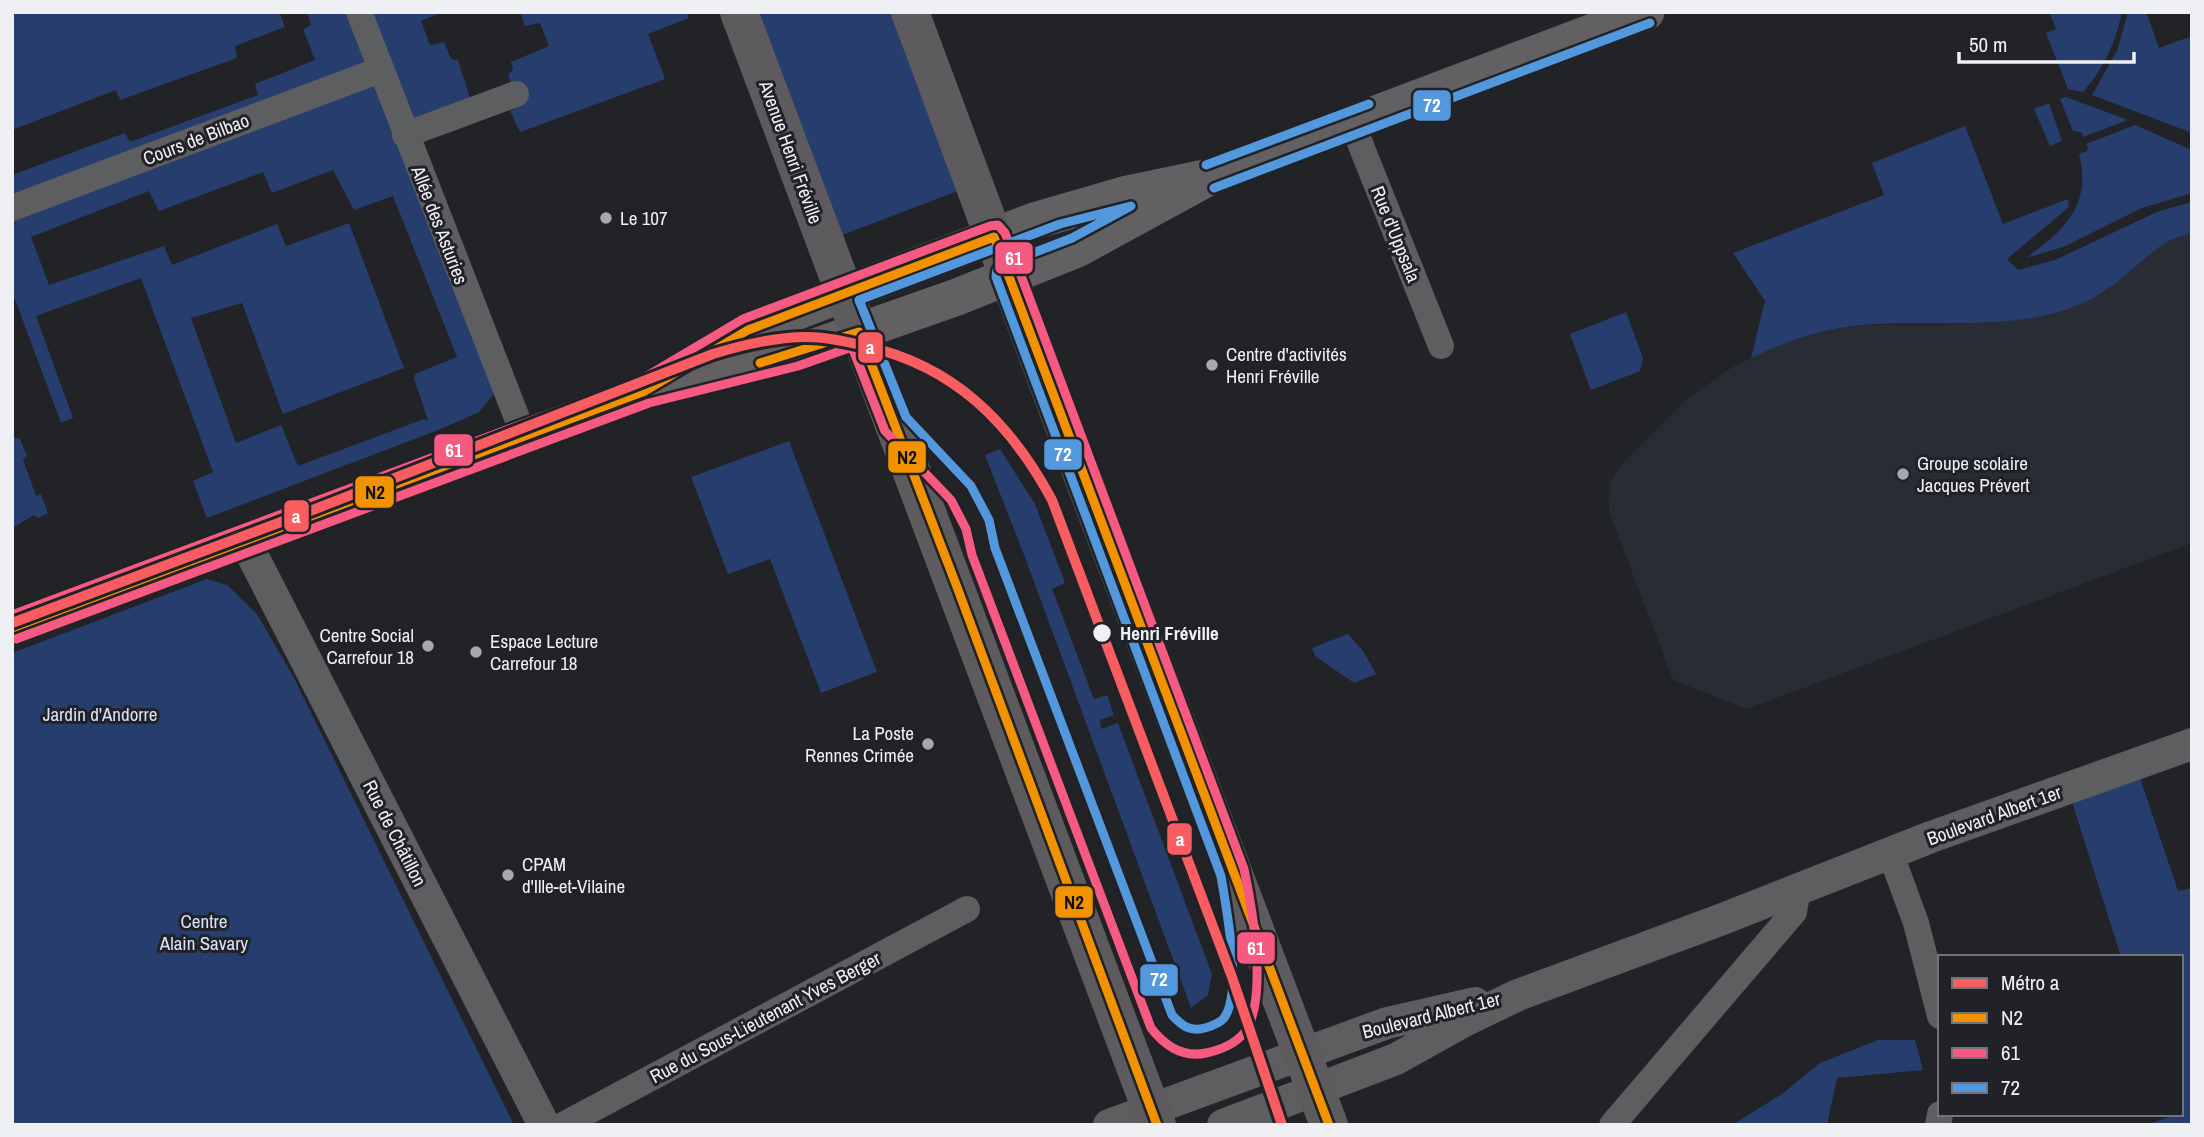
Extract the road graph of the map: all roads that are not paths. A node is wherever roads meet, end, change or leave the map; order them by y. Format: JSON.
{"nodes":[{"id":1,"x":359,"y":12,"type":"edge"},
{"id":2,"x":739,"y":12,"type":"edge"},
{"id":3,"x":910,"y":12,"type":"edge"},
{"id":4,"x":1646,"y":12,"type":"edge"},
{"id":5,"x":380,"y":70,"type":"junction"},
{"id":6,"x":516,"y":94,"type":"dead end"},
{"id":7,"x":1352,"y":123,"type":"junction"},
{"id":8,"x":405,"y":135,"type":"junction"},
{"id":9,"x":1209,"y":177,"type":"junction"},
{"id":10,"x":12,"y":208,"type":"edge"},
{"id":11,"x":994,"y":237,"type":"junction"},
{"id":12,"x":1008,"y":276,"type":"junction"},
{"id":13,"x":843,"y":293,"type":"junction"},
{"id":14,"x":859,"y":332,"type":"junction"},
{"id":15,"x":755,"y":346,"type":"junction"},
{"id":16,"x":1441,"y":346,"type":"dead end"},
{"id":17,"x":524,"y":436,"type":"junction"},
{"id":18,"x":245,"y":541,"type":"junction"},
{"id":19,"x":12,"y":628,"type":"edge"},
{"id":20,"x":2192,"y":744,"type":"edge"},
{"id":21,"x":1890,"y":852,"type":"junction"},
{"id":22,"x":1798,"y":889,"type":"junction"},
{"id":23,"x":967,"y":909,"type":"dead end"},
{"id":24,"x":1518,"y":995,"type":"junction"},
{"id":25,"x":1938,"y":1008,"type":"edge"},
{"id":26,"x":1302,"y":1053,"type":"junction"},
{"id":27,"x":1315,"y":1090,"type":"junction"},
{"id":28,"x":1155,"y":1117,"type":"edge"},
{"id":29,"x":544,"y":1125,"type":"edge"},
{"id":30,"x":563,"y":1125,"type":"edge"},
{"id":31,"x":1109,"y":1125,"type":"edge"},
{"id":32,"x":1223,"y":1125,"type":"edge"},
{"id":33,"x":1329,"y":1125,"type":"edge"},
{"id":34,"x":1612,"y":1125,"type":"edge"}],
"edges":[{"from":1,"to":5,"type":"street","name":"Allée des Asturies"},
{"from":2,"to":13,"type":"main road","name":"Avenue Henri Fréville"},
{"from":3,"to":11,"type":"main road"},
{"from":4,"to":7,"type":"main road"},
{"from":5,"to":8,"type":"street","name":"Allée des Asturies"},
{"from":5,"to":10,"type":"street","name":"Cours de Bilbao"},
{"from":6,"to":8,"type":"street"},
{"from":7,"to":9,"type":"main road"},
{"from":7,"to":16,"type":"street","name":"Rue d'Uppsala"},
{"from":8,"to":17,"type":"street","name":"Allée des Asturies"},
{"from":9,"to":11,"type":"main road"},
{"from":9,"to":12,"type":"main road"},
{"from":11,"to":12,"type":"main road"},
{"from":11,"to":13,"type":"main road"},
{"from":12,"to":14,"type":"main road"},
{"from":12,"to":26,"type":"main road"},
{"from":13,"to":14,"type":"main road","name":"Avenue Henri Fréville"},
{"from":13,"to":15,"type":"main road"},
{"from":14,"to":15,"type":"main road"},
{"from":14,"to":28,"type":"main road","name":"Avenue Henri Fréville"},
{"from":15,"to":17,"type":"main road"},
{"from":17,"to":18,"type":"main road"},
{"from":18,"to":19,"type":"main road"},
{"from":18,"to":29,"type":"street","name":"Rue de Châtillon"},
{"from":20,"to":21,"type":"street","name":"Boulevard Albert 1er"},
{"from":21,"to":22,"type":"street","name":"Boulevard Albert 1er"},
{"from":21,"to":25,"type":"street"},
{"from":22,"to":24,"type":"street","name":"Boulevard Albert 1er"},
{"from":22,"to":34,"type":"street"},
{"from":23,"to":30,"type":"street","name":"Rue du Sous-Lieutenant Yves Berger"},
{"from":24,"to":26,"type":"street","name":"Boulevard Albert 1er"},
{"from":24,"to":27,"type":"street","name":"Boulevard Albert 1er"},
{"from":26,"to":27,"type":"main road"},
{"from":26,"to":28,"type":"street","name":"Boulevard Albert 1er"},
{"from":27,"to":32,"type":"street","name":"Boulevard Albert 1er"},
{"from":27,"to":33,"type":"main road"},
{"from":28,"to":31,"type":"street","name":"Boulevard Albert 1er"}]}
